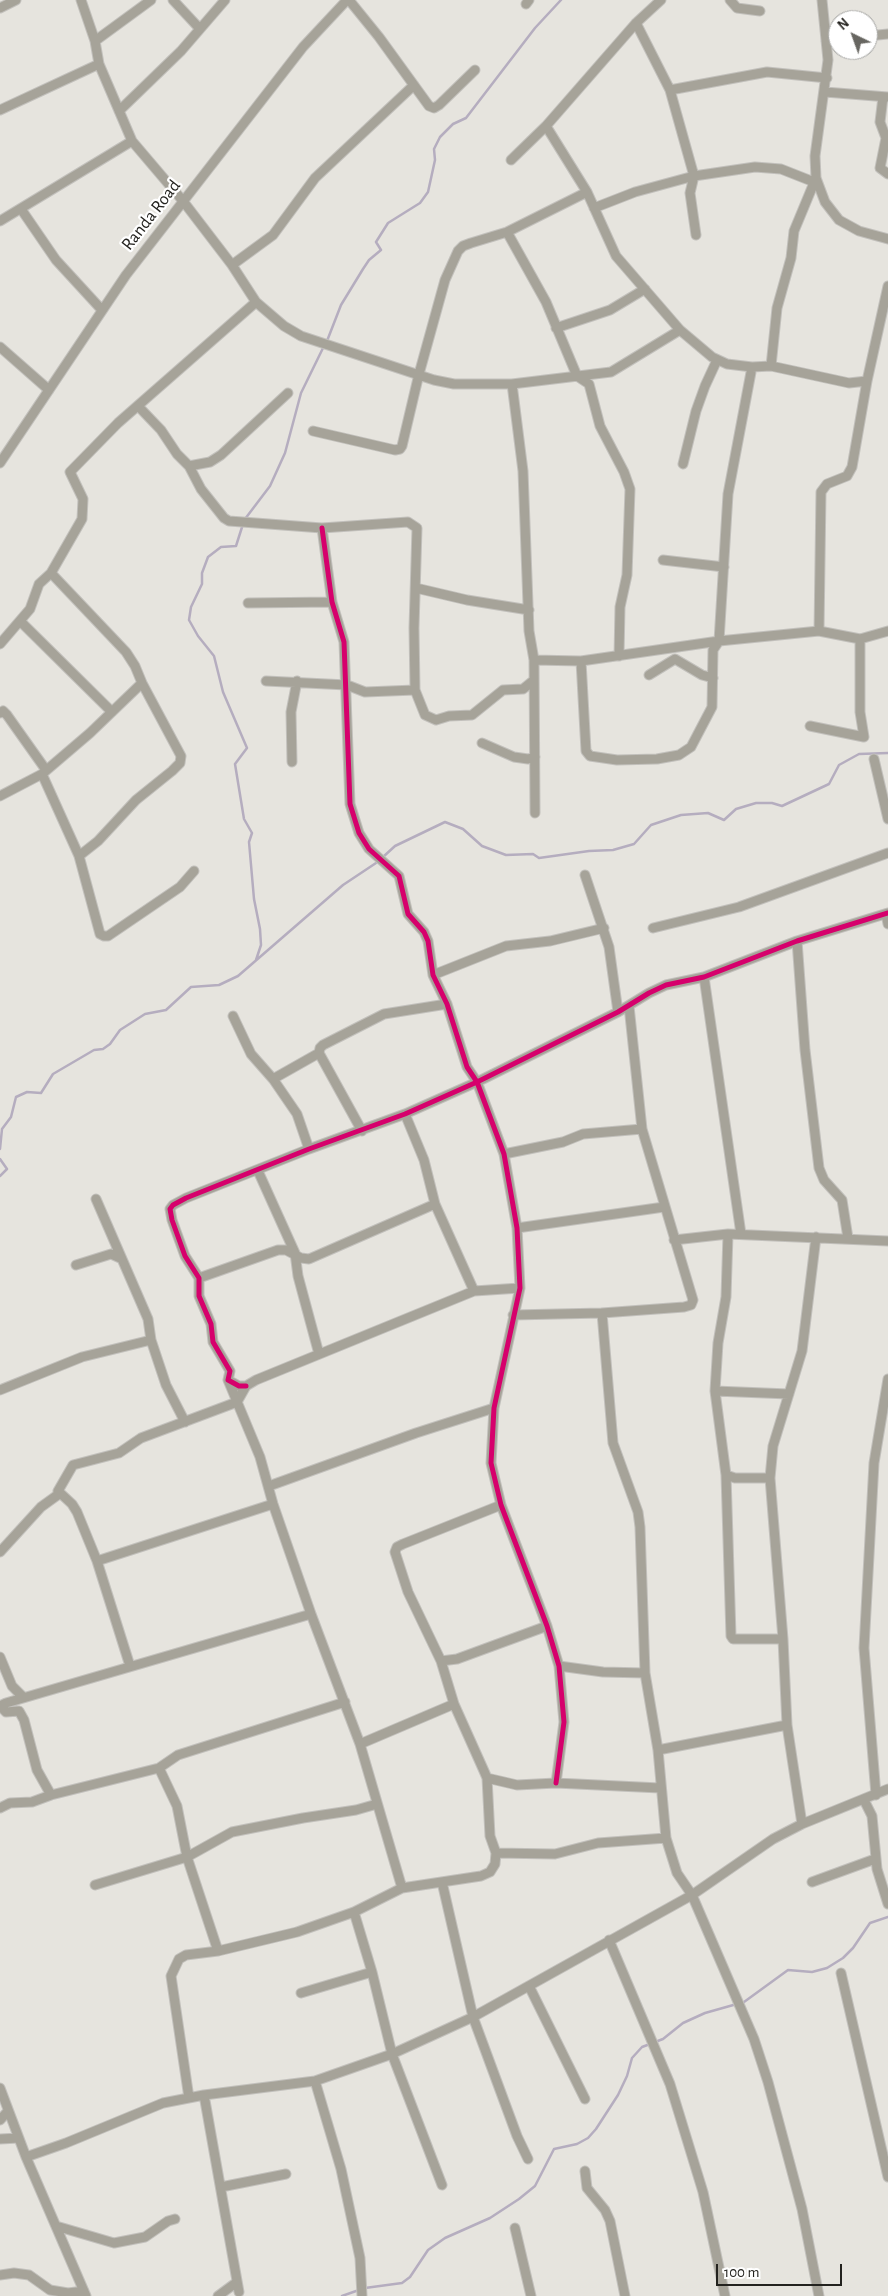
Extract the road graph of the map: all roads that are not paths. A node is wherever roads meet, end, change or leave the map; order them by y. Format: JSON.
{"nodes":[{"id":1,"x":16,"y":0,"type":"edge"},
{"id":2,"x":81,"y":0,"type":"edge"},
{"id":3,"x":151,"y":0,"type":"edge"},
{"id":4,"x":172,"y":0,"type":"edge"},
{"id":5,"x":225,"y":0,"type":"edge"},
{"id":6,"x":348,"y":0,"type":"edge"},
{"id":7,"x":661,"y":0,"type":"edge"},
{"id":8,"x":730,"y":0,"type":"edge"},
{"id":9,"x":822,"y":0,"type":"edge"},
{"id":10,"x":0,"y":8,"type":"edge"},
{"id":11,"x":760,"y":11,"type":"dead end"},
{"id":12,"x":636,"y":23,"type":"junction"},
{"id":13,"x":200,"y":30,"type":"junction"},
{"id":14,"x":95,"y":41,"type":"junction"},
{"id":15,"x":826,"y":41,"type":"joint"},
{"id":16,"x":99,"y":64,"type":"junction"},
{"id":17,"x":475,"y":70,"type":"dead end"},
{"id":18,"x":827,"y":78,"type":"junction"},
{"id":19,"x":414,"y":86,"type":"junction"},
{"id":20,"x":670,"y":90,"type":"junction"},
{"id":21,"x":825,"y":92,"type":"junction"},
{"id":22,"x":886,"y":97,"type":"edge"},
{"id":23,"x":0,"y":109,"type":"edge"},
{"id":24,"x":119,"y":111,"type":"junction"},
{"id":25,"x":546,"y":126,"type":"junction"},
{"id":26,"x":132,"y":141,"type":"junction"},
{"id":27,"x":511,"y":160,"type":"dead end"},
{"id":28,"x":888,"y":174,"type":"edge"},
{"id":29,"x":694,"y":176,"type":"junction"},
{"id":30,"x":815,"y":180,"type":"junction"},
{"id":31,"x":587,"y":192,"type":"junction"},
{"id":32,"x":183,"y":201,"type":"junction"},
{"id":33,"x":594,"y":208,"type":"junction"},
{"id":34,"x":22,"y":209,"type":"junction"},
{"id":35,"x":0,"y":222,"type":"edge"},
{"id":36,"x":507,"y":232,"type":"junction"},
{"id":37,"x":696,"y":234,"type":"dead end"},
{"id":38,"x":888,"y":239,"type":"edge"},
{"id":39,"x":232,"y":265,"type":"junction"},
{"id":40,"x":888,"y":286,"type":"edge"},
{"id":41,"x":645,"y":289,"type":"junction"},
{"id":42,"x":256,"y":302,"type":"junction"},
{"id":43,"x":101,"y":310,"type":"junction"},
{"id":44,"x":556,"y":328,"type":"junction"},
{"id":45,"x":680,"y":330,"type":"junction"},
{"id":46,"x":0,"y":347,"type":"edge"},
{"id":47,"x":717,"y":360,"type":"junction"},
{"id":48,"x":770,"y":366,"type":"junction"},
{"id":49,"x":752,"y":367,"type":"junction"},
{"id":50,"x":419,"y":374,"type":"junction"},
{"id":51,"x":577,"y":376,"type":"junction"},
{"id":52,"x":867,"y":381,"type":"junction"},
{"id":53,"x":512,"y":384,"type":"junction"},
{"id":54,"x":49,"y":390,"type":"junction"},
{"id":55,"x":288,"y":393,"type":"dead end"},
{"id":56,"x":138,"y":406,"type":"junction"},
{"id":57,"x":313,"y":430,"type":"dead end"},
{"id":58,"x":0,"y":463,"type":"edge"},
{"id":59,"x":683,"y":464,"type":"dead end"},
{"id":60,"x":190,"y":466,"type":"junction"},
{"id":61,"x":322,"y":528,"type":"junction"},
{"id":62,"x":663,"y":560,"type":"dead end"},
{"id":63,"x":724,"y":567,"type":"junction"},
{"id":64,"x":51,"y":574,"type":"junction"},
{"id":65,"x":416,"y":588,"type":"junction"},
{"id":66,"x":332,"y":602,"type":"junction"},
{"id":67,"x":248,"y":603,"type":"dead end"},
{"id":68,"x":529,"y":610,"type":"junction"},
{"id":69,"x":20,"y":622,"type":"junction"},
{"id":70,"x":818,"y":631,"type":"junction"},
{"id":71,"x":888,"y":631,"type":"edge"},
{"id":72,"x":860,"y":639,"type":"junction"},
{"id":73,"x":719,"y":641,"type":"junction"},
{"id":74,"x":0,"y":644,"type":"edge"},
{"id":75,"x":619,"y":656,"type":"junction"},
{"id":76,"x":534,"y":660,"type":"junction"},
{"id":77,"x":581,"y":661,"type":"junction"},
{"id":78,"x":649,"y":675,"type":"dead end"},
{"id":79,"x":713,"y":678,"type":"junction"},
{"id":80,"x":534,"y":680,"type":"junction"},
{"id":81,"x":266,"y":681,"type":"dead end"},
{"id":82,"x":297,"y":681,"type":"junction"},
{"id":83,"x":142,"y":683,"type":"junction"},
{"id":84,"x":347,"y":685,"type":"junction"},
{"id":85,"x":415,"y":690,"type":"junction"},
{"id":86,"x":112,"y":712,"type":"junction"},
{"id":87,"x":0,"y":713,"type":"edge"},
{"id":88,"x":810,"y":726,"type":"dead end"},
{"id":89,"x":482,"y":743,"type":"dead end"},
{"id":90,"x":535,"y":757,"type":"junction"},
{"id":91,"x":874,"y":760,"type":"dead end"},
{"id":92,"x":292,"y":762,"type":"dead end"},
{"id":93,"x":44,"y":772,"type":"junction"},
{"id":94,"x":0,"y":796,"type":"edge"},
{"id":95,"x":535,"y":814,"type":"dead end"},
{"id":96,"x":888,"y":819,"type":"edge"},
{"id":97,"x":888,"y":853,"type":"edge"},
{"id":98,"x":79,"y":856,"type":"junction"},
{"id":99,"x":194,"y":871,"type":"dead end"},
{"id":100,"x":585,"y":875,"type":"dead end"},
{"id":101,"x":887,"y":914,"type":"edge"},
{"id":102,"x":888,"y":924,"type":"edge"},
{"id":103,"x":604,"y":928,"type":"junction"},
{"id":104,"x":653,"y":928,"type":"dead end"},
{"id":105,"x":797,"y":941,"type":"junction"},
{"id":106,"x":433,"y":976,"type":"junction"},
{"id":107,"x":704,"y":977,"type":"junction"},
{"id":108,"x":447,"y":1004,"type":"junction"},
{"id":109,"x":628,"y":1006,"type":"junction"},
{"id":110,"x":618,"y":1012,"type":"junction"},
{"id":111,"x":233,"y":1016,"type":"dead end"},
{"id":112,"x":319,"y":1053,"type":"junction"},
{"id":113,"x":273,"y":1079,"type":"junction"},
{"id":114,"x":477,"y":1082,"type":"junction"},
{"id":115,"x":405,"y":1114,"type":"junction"},
{"id":116,"x":642,"y":1129,"type":"junction"},
{"id":117,"x":362,"y":1131,"type":"junction"},
{"id":118,"x":309,"y":1149,"type":"junction"},
{"id":119,"x":504,"y":1154,"type":"junction"},
{"id":120,"x":258,"y":1171,"type":"junction"},
{"id":121,"x":96,"y":1199,"type":"dead end"},
{"id":122,"x":436,"y":1204,"type":"junction"},
{"id":123,"x":664,"y":1207,"type":"junction"},
{"id":124,"x":517,"y":1228,"type":"junction"},
{"id":125,"x":728,"y":1234,"type":"junction"},
{"id":126,"x":741,"y":1234,"type":"junction"},
{"id":127,"x":816,"y":1237,"type":"junction"},
{"id":128,"x":848,"y":1238,"type":"junction"},
{"id":129,"x":674,"y":1240,"type":"junction"},
{"id":130,"x":888,"y":1240,"type":"edge"},
{"id":131,"x":295,"y":1252,"type":"junction"},
{"id":132,"x":122,"y":1259,"type":"junction"},
{"id":133,"x":76,"y":1264,"type":"dead end"},
{"id":134,"x":200,"y":1278,"type":"junction"},
{"id":135,"x":520,"y":1288,"type":"junction"},
{"id":136,"x":474,"y":1291,"type":"junction"},
{"id":137,"x":602,"y":1313,"type":"junction"},
{"id":138,"x":513,"y":1314,"type":"junction"},
{"id":139,"x":151,"y":1340,"type":"junction"},
{"id":140,"x":319,"y":1354,"type":"junction"},
{"id":141,"x":888,"y":1379,"type":"edge"},
{"id":142,"x":228,"y":1380,"type":"junction"},
{"id":143,"x":246,"y":1386,"type":"junction"},
{"id":144,"x":0,"y":1390,"type":"edge"},
{"id":145,"x":715,"y":1391,"type":"junction"},
{"id":146,"x":790,"y":1394,"type":"junction"},
{"id":147,"x":237,"y":1402,"type":"junction"},
{"id":148,"x":494,"y":1408,"type":"junction"},
{"id":149,"x":185,"y":1422,"type":"junction"},
{"id":150,"x":726,"y":1475,"type":"junction"},
{"id":151,"x":735,"y":1478,"type":"junction"},
{"id":152,"x":770,"y":1478,"type":"junction"},
{"id":153,"x":269,"y":1486,"type":"junction"},
{"id":154,"x":727,"y":1488,"type":"junction"},
{"id":155,"x":59,"y":1494,"type":"junction"},
{"id":156,"x":273,"y":1504,"type":"junction"},
{"id":157,"x":501,"y":1506,"type":"junction"},
{"id":158,"x":0,"y":1552,"type":"edge"},
{"id":159,"x":97,"y":1561,"type":"junction"},
{"id":160,"x":311,"y":1614,"type":"junction"},
{"id":161,"x":547,"y":1626,"type":"junction"},
{"id":162,"x":783,"y":1640,"type":"junction"},
{"id":163,"x":0,"y":1657,"type":"edge"},
{"id":164,"x":441,"y":1661,"type":"junction"},
{"id":165,"x":130,"y":1666,"type":"junction"},
{"id":166,"x":559,"y":1666,"type":"junction"},
{"id":167,"x":645,"y":1673,"type":"junction"},
{"id":168,"x":23,"y":1697,"type":"junction"},
{"id":169,"x":345,"y":1702,"type":"junction"},
{"id":170,"x":454,"y":1704,"type":"junction"},
{"id":171,"x":787,"y":1725,"type":"junction"},
{"id":172,"x":360,"y":1744,"type":"junction"},
{"id":173,"x":658,"y":1750,"type":"junction"},
{"id":174,"x":159,"y":1768,"type":"junction"},
{"id":175,"x":487,"y":1778,"type":"junction"},
{"id":176,"x":556,"y":1783,"type":"junction"},
{"id":177,"x":660,"y":1788,"type":"junction"},
{"id":178,"x":888,"y":1789,"type":"edge"},
{"id":179,"x":51,"y":1795,"type":"junction"},
{"id":180,"x":876,"y":1795,"type":"junction"},
{"id":181,"x":864,"y":1800,"type":"junction"},
{"id":182,"x":376,"y":1804,"type":"junction"},
{"id":183,"x":0,"y":1808,"type":"edge"},
{"id":184,"x":802,"y":1824,"type":"junction"},
{"id":185,"x":666,"y":1838,"type":"junction"},
{"id":186,"x":496,"y":1853,"type":"junction"},
{"id":187,"x":187,"y":1857,"type":"junction"},
{"id":188,"x":876,"y":1859,"type":"junction"},
{"id":189,"x":442,"y":1882,"type":"junction"},
{"id":190,"x":812,"y":1882,"type":"dead end"},
{"id":191,"x":95,"y":1885,"type":"dead end"},
{"id":192,"x":402,"y":1888,"type":"junction"},
{"id":193,"x":692,"y":1895,"type":"junction"},
{"id":194,"x":888,"y":1904,"type":"edge"},
{"id":195,"x":354,"y":1912,"type":"junction"},
{"id":196,"x":609,"y":1940,"type":"junction"},
{"id":197,"x":218,"y":1951,"type":"junction"},
{"id":198,"x":372,"y":1972,"type":"junction"},
{"id":199,"x":841,"y":1973,"type":"dead end"},
{"id":200,"x":529,"y":1986,"type":"junction"},
{"id":201,"x":301,"y":1993,"type":"dead end"},
{"id":202,"x":473,"y":2017,"type":"junction"},
{"id":203,"x":392,"y":2054,"type":"junction"},
{"id":204,"x":315,"y":2081,"type":"junction"},
{"id":205,"x":0,"y":2088,"type":"edge"},
{"id":206,"x":204,"y":2095,"type":"junction"},
{"id":207,"x":188,"y":2098,"type":"junction"},
{"id":208,"x":585,"y":2099,"type":"dead end"},
{"id":209,"x":8,"y":2110,"type":"junction"},
{"id":210,"x":0,"y":2120,"type":"edge"},
{"id":211,"x":18,"y":2138,"type":"junction"},
{"id":212,"x":0,"y":2140,"type":"edge"},
{"id":213,"x":26,"y":2156,"type":"junction"},
{"id":214,"x":528,"y":2159,"type":"dead end"},
{"id":215,"x":585,"y":2171,"type":"dead end"},
{"id":216,"x":286,"y":2174,"type":"dead end"},
{"id":217,"x":888,"y":2177,"type":"edge"},
{"id":218,"x":442,"y":2185,"type":"dead end"},
{"id":219,"x":221,"y":2187,"type":"junction"},
{"id":220,"x":175,"y":2219,"type":"dead end"},
{"id":221,"x":56,"y":2226,"type":"junction"},
{"id":222,"x":515,"y":2228,"type":"dead end"},
{"id":223,"x":0,"y":2275,"type":"edge"},
{"id":224,"x":238,"y":2282,"type":"junction"},
{"id":225,"x":239,"y":2292,"type":"dead end"},
{"id":226,"x":85,"y":2294,"type":"edge"},
{"id":227,"x":218,"y":2296,"type":"edge"},
{"id":228,"x":362,"y":2296,"type":"edge"},
{"id":229,"x":531,"y":2296,"type":"edge"},
{"id":230,"x":625,"y":2296,"type":"edge"},
{"id":231,"x":725,"y":2296,"type":"edge"},
{"id":232,"x":819,"y":2296,"type":"edge"}],
"edges":[{"from":1,"to":10,"type":"street"},
{"from":2,"to":14,"type":"street"},
{"from":3,"to":14,"type":"street"},
{"from":4,"to":13,"type":"street"},
{"from":5,"to":13,"type":"street"},
{"from":6,"to":19,"type":"street"},
{"from":6,"to":32,"type":"street","name":"Randa Road"},
{"from":7,"to":12,"type":"street"},
{"from":8,"to":11,"type":"street"},
{"from":9,"to":15,"type":"street"},
{"from":12,"to":20,"type":"street"},
{"from":12,"to":25,"type":"street"},
{"from":13,"to":24,"type":"street"},
{"from":14,"to":16,"type":"street"},
{"from":15,"to":18,"type":"street"},
{"from":16,"to":23,"type":"street"},
{"from":16,"to":24,"type":"street"},
{"from":17,"to":19,"type":"street"},
{"from":18,"to":20,"type":"street"},
{"from":18,"to":21,"type":"street"},
{"from":19,"to":39,"type":"street"},
{"from":20,"to":29,"type":"street"},
{"from":21,"to":22,"type":"street"},
{"from":21,"to":30,"type":"street"},
{"from":22,"to":28,"type":"street"},
{"from":24,"to":26,"type":"street"},
{"from":25,"to":27,"type":"street"},
{"from":25,"to":31,"type":"street"},
{"from":26,"to":32,"type":"street"},
{"from":26,"to":34,"type":"street"},
{"from":29,"to":30,"type":"street"},
{"from":29,"to":33,"type":"street"},
{"from":29,"to":37,"type":"street"},
{"from":30,"to":38,"type":"street"},
{"from":30,"to":48,"type":"street"},
{"from":31,"to":33,"type":"street"},
{"from":31,"to":36,"type":"street"},
{"from":32,"to":39,"type":"street"},
{"from":32,"to":43,"type":"street","name":"Randa Road"},
{"from":33,"to":41,"type":"street"},
{"from":34,"to":35,"type":"street"},
{"from":34,"to":43,"type":"street"},
{"from":36,"to":44,"type":"street"},
{"from":36,"to":50,"type":"street"},
{"from":39,"to":42,"type":"street"},
{"from":40,"to":52,"type":"street"},
{"from":41,"to":44,"type":"street"},
{"from":41,"to":45,"type":"street"},
{"from":42,"to":50,"type":"street"},
{"from":42,"to":56,"type":"street"},
{"from":43,"to":54,"type":"street","name":"Randa Road"},
{"from":44,"to":51,"type":"street"},
{"from":45,"to":47,"type":"street"},
{"from":45,"to":51,"type":"street"},
{"from":46,"to":54,"type":"street"},
{"from":47,"to":49,"type":"street"},
{"from":47,"to":59,"type":"street"},
{"from":48,"to":49,"type":"street"},
{"from":48,"to":52,"type":"street"},
{"from":49,"to":63,"type":"street"},
{"from":50,"to":53,"type":"street"},
{"from":50,"to":57,"type":"street"},
{"from":51,"to":53,"type":"street"},
{"from":51,"to":75,"type":"street"},
{"from":52,"to":70,"type":"street"},
{"from":53,"to":68,"type":"street"},
{"from":54,"to":58,"type":"street","name":"Randa Road"},
{"from":55,"to":60,"type":"street"},
{"from":56,"to":60,"type":"street"},
{"from":56,"to":64,"type":"street"},
{"from":60,"to":61,"type":"street"},
{"from":61,"to":65,"type":"street"},
{"from":61,"to":66,"type":"street"},
{"from":62,"to":63,"type":"street"},
{"from":63,"to":73,"type":"street"},
{"from":64,"to":69,"type":"street"},
{"from":64,"to":83,"type":"street"},
{"from":65,"to":68,"type":"street"},
{"from":65,"to":85,"type":"street"},
{"from":66,"to":67,"type":"street"},
{"from":66,"to":84,"type":"street"},
{"from":68,"to":76,"type":"street"},
{"from":69,"to":74,"type":"street"},
{"from":69,"to":86,"type":"street"},
{"from":70,"to":72,"type":"street"},
{"from":70,"to":73,"type":"street"},
{"from":71,"to":72,"type":"street"},
{"from":72,"to":88,"type":"street"},
{"from":73,"to":75,"type":"street"},
{"from":73,"to":79,"type":"street"},
{"from":75,"to":77,"type":"street"},
{"from":76,"to":77,"type":"street"},
{"from":76,"to":80,"type":"street"},
{"from":77,"to":79,"type":"street"},
{"from":78,"to":79,"type":"street"},
{"from":80,"to":85,"type":"street"},
{"from":80,"to":90,"type":"street"},
{"from":81,"to":82,"type":"street"},
{"from":82,"to":84,"type":"street"},
{"from":82,"to":92,"type":"street"},
{"from":83,"to":86,"type":"street"},
{"from":83,"to":98,"type":"street"},
{"from":84,"to":85,"type":"street"},
{"from":84,"to":106,"type":"street"},
{"from":86,"to":93,"type":"street"},
{"from":87,"to":93,"type":"street"},
{"from":89,"to":90,"type":"street"},
{"from":90,"to":95,"type":"street"},
{"from":91,"to":96,"type":"street"},
{"from":93,"to":94,"type":"street"},
{"from":93,"to":98,"type":"street"},
{"from":97,"to":104,"type":"street"},
{"from":98,"to":99,"type":"street"},
{"from":100,"to":103,"type":"street"},
{"from":101,"to":102,"type":"street"},
{"from":101,"to":105,"type":"street"},
{"from":103,"to":106,"type":"street"},
{"from":103,"to":110,"type":"street"},
{"from":105,"to":107,"type":"street"},
{"from":105,"to":128,"type":"street"},
{"from":106,"to":108,"type":"street"},
{"from":107,"to":109,"type":"street"},
{"from":107,"to":126,"type":"street"},
{"from":108,"to":112,"type":"street"},
{"from":108,"to":114,"type":"street"},
{"from":109,"to":110,"type":"street"},
{"from":109,"to":116,"type":"street"},
{"from":110,"to":114,"type":"street"},
{"from":111,"to":113,"type":"street"},
{"from":112,"to":113,"type":"street"},
{"from":112,"to":117,"type":"street"},
{"from":113,"to":118,"type":"street"},
{"from":114,"to":115,"type":"street"},
{"from":114,"to":119,"type":"street"},
{"from":115,"to":117,"type":"street"},
{"from":115,"to":122,"type":"street"},
{"from":116,"to":119,"type":"street"},
{"from":116,"to":123,"type":"street"},
{"from":117,"to":118,"type":"street"},
{"from":118,"to":120,"type":"street"},
{"from":119,"to":124,"type":"street"},
{"from":120,"to":131,"type":"street"},
{"from":120,"to":134,"type":"street"},
{"from":121,"to":132,"type":"street"},
{"from":122,"to":131,"type":"street"},
{"from":122,"to":136,"type":"street"},
{"from":123,"to":124,"type":"street"},
{"from":123,"to":129,"type":"street"},
{"from":124,"to":135,"type":"street"},
{"from":125,"to":126,"type":"street"},
{"from":125,"to":129,"type":"street"},
{"from":125,"to":145,"type":"street"},
{"from":126,"to":127,"type":"street"},
{"from":127,"to":128,"type":"street"},
{"from":127,"to":146,"type":"street"},
{"from":128,"to":130,"type":"street"},
{"from":129,"to":137,"type":"street"},
{"from":131,"to":134,"type":"street"},
{"from":131,"to":140,"type":"street"},
{"from":132,"to":133,"type":"street"},
{"from":132,"to":139,"type":"street"},
{"from":134,"to":142,"type":"street"},
{"from":135,"to":136,"type":"street"},
{"from":135,"to":138,"type":"street"},
{"from":136,"to":140,"type":"street"},
{"from":137,"to":138,"type":"street"},
{"from":137,"to":167,"type":"street"},
{"from":138,"to":148,"type":"street"},
{"from":139,"to":144,"type":"street"},
{"from":139,"to":149,"type":"street"},
{"from":140,"to":143,"type":"street"},
{"from":141,"to":180,"type":"street"},
{"from":142,"to":143,"type":"street"},
{"from":142,"to":147,"type":"street"},
{"from":143,"to":147,"type":"street"},
{"from":145,"to":146,"type":"street"},
{"from":145,"to":150,"type":"street"},
{"from":146,"to":152,"type":"street"},
{"from":147,"to":149,"type":"street"},
{"from":147,"to":153,"type":"street"},
{"from":148,"to":153,"type":"street"},
{"from":148,"to":157,"type":"street"},
{"from":149,"to":155,"type":"street"},
{"from":150,"to":151,"type":"street"},
{"from":150,"to":154,"type":"street"},
{"from":151,"to":152,"type":"street"},
{"from":151,"to":154,"type":"street"},
{"from":152,"to":162,"type":"street"},
{"from":153,"to":156,"type":"street"},
{"from":154,"to":162,"type":"street"},
{"from":155,"to":158,"type":"street"},
{"from":155,"to":159,"type":"street"},
{"from":156,"to":159,"type":"street"},
{"from":156,"to":160,"type":"street"},
{"from":157,"to":161,"type":"street"},
{"from":157,"to":164,"type":"street"},
{"from":159,"to":165,"type":"street"},
{"from":160,"to":165,"type":"street"},
{"from":160,"to":169,"type":"street"},
{"from":161,"to":164,"type":"street"},
{"from":161,"to":166,"type":"street"},
{"from":162,"to":171,"type":"street"},
{"from":163,"to":168,"type":"street"},
{"from":164,"to":170,"type":"street"},
{"from":165,"to":168,"type":"street"},
{"from":166,"to":167,"type":"street"},
{"from":166,"to":176,"type":"street"},
{"from":167,"to":173,"type":"street"},
{"from":168,"to":179,"type":"street"},
{"from":169,"to":172,"type":"street"},
{"from":169,"to":174,"type":"street"},
{"from":170,"to":172,"type":"street"},
{"from":170,"to":175,"type":"street"},
{"from":171,"to":173,"type":"street"},
{"from":171,"to":184,"type":"street"},
{"from":172,"to":182,"type":"street"},
{"from":173,"to":177,"type":"street"},
{"from":174,"to":179,"type":"street"},
{"from":174,"to":187,"type":"street"},
{"from":175,"to":176,"type":"street"},
{"from":175,"to":186,"type":"street"},
{"from":176,"to":177,"type":"street"},
{"from":177,"to":185,"type":"street"},
{"from":178,"to":180,"type":"street"},
{"from":179,"to":183,"type":"street"},
{"from":180,"to":181,"type":"street"},
{"from":181,"to":184,"type":"street"},
{"from":181,"to":188,"type":"street"},
{"from":182,"to":187,"type":"street"},
{"from":182,"to":192,"type":"street"},
{"from":184,"to":193,"type":"street"},
{"from":185,"to":186,"type":"street"},
{"from":185,"to":193,"type":"street"},
{"from":186,"to":189,"type":"street"},
{"from":187,"to":191,"type":"street"},
{"from":187,"to":197,"type":"street"},
{"from":188,"to":190,"type":"street"},
{"from":188,"to":194,"type":"street"},
{"from":189,"to":192,"type":"street"},
{"from":189,"to":202,"type":"street"},
{"from":192,"to":195,"type":"street"},
{"from":193,"to":196,"type":"street"},
{"from":193,"to":232,"type":"street"},
{"from":195,"to":197,"type":"street"},
{"from":195,"to":198,"type":"street"},
{"from":196,"to":200,"type":"street"},
{"from":196,"to":231,"type":"street"},
{"from":197,"to":207,"type":"street"},
{"from":198,"to":201,"type":"street"},
{"from":198,"to":203,"type":"street"},
{"from":199,"to":217,"type":"street"},
{"from":200,"to":202,"type":"street"},
{"from":200,"to":208,"type":"street"},
{"from":202,"to":203,"type":"street"},
{"from":202,"to":214,"type":"street"},
{"from":203,"to":204,"type":"street"},
{"from":203,"to":218,"type":"street"},
{"from":204,"to":206,"type":"street"},
{"from":204,"to":228,"type":"street"},
{"from":205,"to":209,"type":"street"},
{"from":206,"to":207,"type":"street"},
{"from":206,"to":219,"type":"street"},
{"from":207,"to":213,"type":"street"},
{"from":209,"to":210,"type":"street"},
{"from":209,"to":211,"type":"street"},
{"from":211,"to":212,"type":"street"},
{"from":211,"to":213,"type":"street"},
{"from":213,"to":221,"type":"street"},
{"from":215,"to":230,"type":"street"},
{"from":216,"to":219,"type":"street"},
{"from":219,"to":224,"type":"street"},
{"from":220,"to":221,"type":"street"},
{"from":221,"to":226,"type":"street"},
{"from":222,"to":229,"type":"street"},
{"from":223,"to":226,"type":"street"},
{"from":224,"to":225,"type":"street"},
{"from":224,"to":227,"type":"street"}]}
